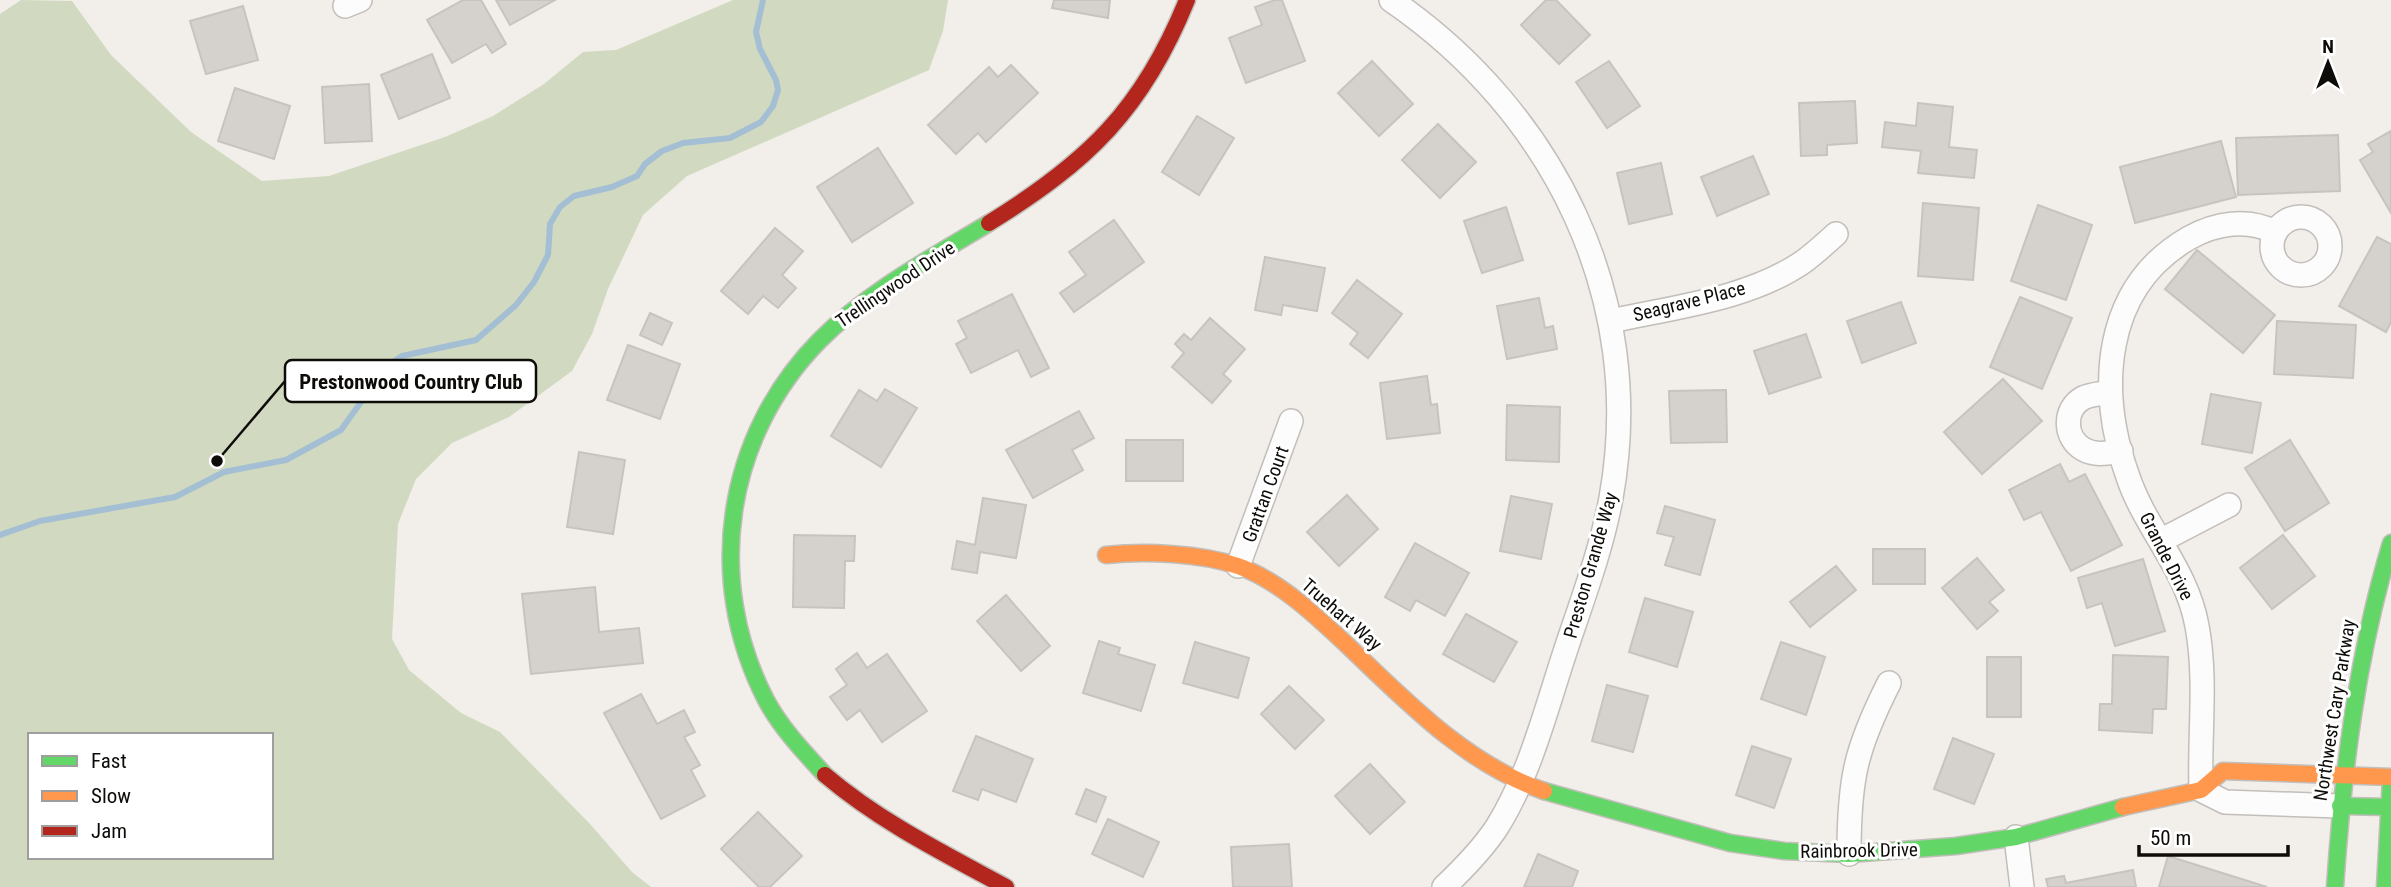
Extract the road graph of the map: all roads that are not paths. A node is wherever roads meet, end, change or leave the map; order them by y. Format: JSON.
{"nodes":[{"id":1,"x":1186,"y":0,"type":"edge"},
{"id":2,"x":1391,"y":0,"type":"edge"},
{"id":3,"x":2275,"y":232,"type":"dead end"},
{"id":4,"x":1836,"y":234,"type":"dead end"},
{"id":5,"x":1611,"y":321,"type":"junction"},
{"id":6,"x":2110,"y":392,"type":"junction"},
{"id":7,"x":1292,"y":421,"type":"dead end"},
{"id":8,"x":2121,"y":451,"type":"junction"},
{"id":9,"x":2229,"y":505,"type":"dead end"},
{"id":10,"x":2162,"y":540,"type":"junction"},
{"id":11,"x":2391,"y":543,"type":"edge"},
{"id":12,"x":1107,"y":555,"type":"dead end"},
{"id":13,"x":1238,"y":566,"type":"junction"},
{"id":14,"x":1889,"y":683,"type":"dead end"},
{"id":15,"x":2344,"y":776,"type":"junction"},
{"id":16,"x":2391,"y":778,"type":"edge"},
{"id":17,"x":1519,"y":782,"type":"junction"},
{"id":18,"x":2201,"y":790,"type":"junction"},
{"id":19,"x":2340,"y":806,"type":"junction"},
{"id":20,"x":2390,"y":806,"type":"edge"},
{"id":21,"x":2016,"y":837,"type":"junction"},
{"id":22,"x":1849,"y":854,"type":"junction"},
{"id":23,"x":1006,"y":887,"type":"edge"},
{"id":24,"x":1444,"y":887,"type":"edge"},
{"id":25,"x":2022,"y":887,"type":"edge"},
{"id":26,"x":2335,"y":887,"type":"edge"},
{"id":27,"x":2385,"y":887,"type":"edge"}],
"edges":[{"from":1,"to":23,"type":"street","name":"Trellingwood Drive"},
{"from":2,"to":5,"type":"street","name":"Preston Grande Way"},
{"from":3,"to":6,"type":"street","name":"Grande Drive"},
{"from":4,"to":5,"type":"street","name":"Seagrave Place"},
{"from":5,"to":17,"type":"street","name":"Preston Grande Way"},
{"from":6,"to":8,"type":"street","name":"Grande Drive"},
{"from":6,"to":8,"type":"street"},
{"from":7,"to":13,"type":"street","name":"Grattan Court"},
{"from":8,"to":10,"type":"street","name":"Grande Drive"},
{"from":9,"to":10,"type":"street"},
{"from":10,"to":18,"type":"street","name":"Grande Drive"},
{"from":11,"to":15,"type":"street","name":"Northwest Cary Parkway"},
{"from":12,"to":13,"type":"street","name":"Truehart Way"},
{"from":13,"to":17,"type":"street","name":"Truehart Way"},
{"from":14,"to":22,"type":"street"},
{"from":15,"to":16,"type":"street","name":"Rainbrook Drive"},
{"from":15,"to":18,"type":"street","name":"Rainbrook Drive"},
{"from":15,"to":19,"type":"street","name":"Northwest Cary Parkway"},
{"from":16,"to":20,"type":"street"},
{"from":17,"to":22,"type":"street","name":"Rainbrook Drive"},
{"from":17,"to":24,"type":"street"},
{"from":18,"to":19,"type":"street"},
{"from":18,"to":21,"type":"street","name":"Rainbrook Drive"},
{"from":19,"to":20,"type":"street"},
{"from":19,"to":26,"type":"street","name":"Northwest Cary Parkway"},
{"from":20,"to":27,"type":"street"},
{"from":21,"to":22,"type":"street","name":"Rainbrook Drive"},
{"from":21,"to":25,"type":"street"}]}
